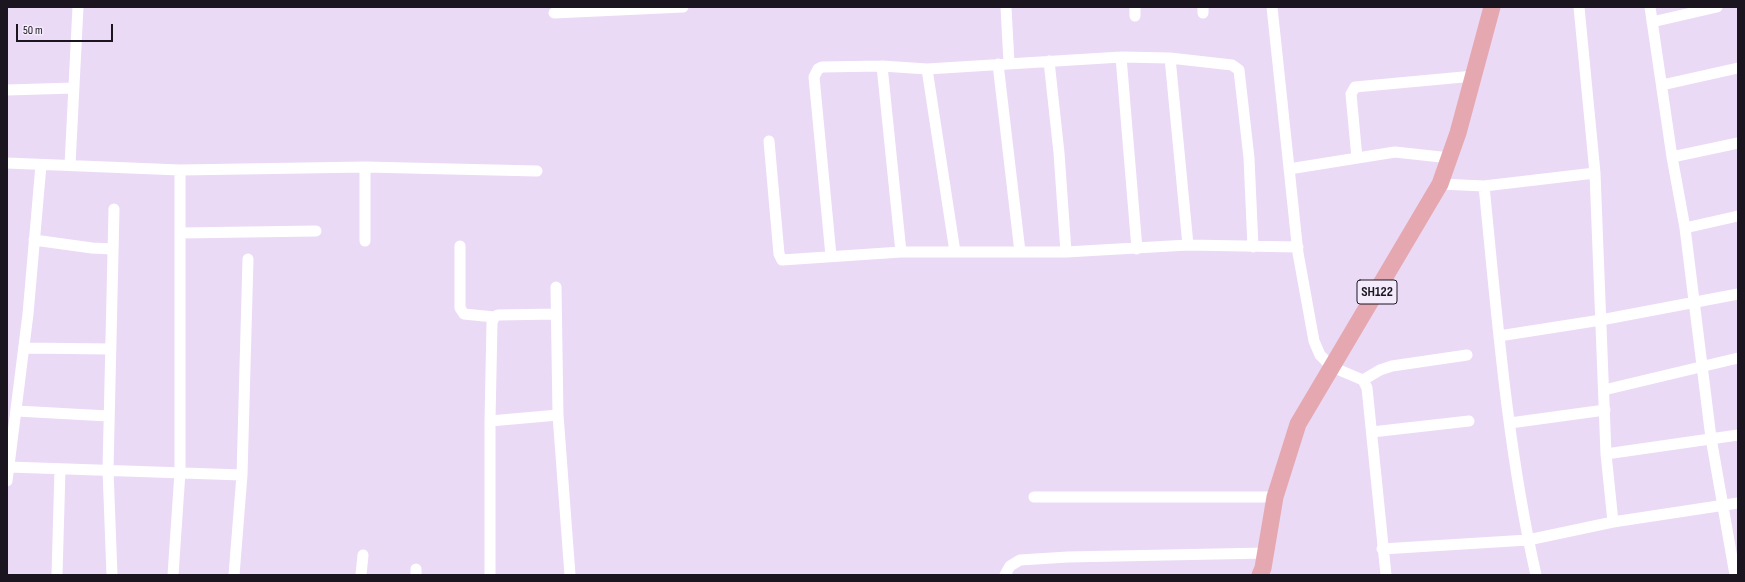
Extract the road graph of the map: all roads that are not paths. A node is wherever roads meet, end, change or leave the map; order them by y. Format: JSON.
{"nodes":[{"id":1,"x":78,"y":7,"type":"edge"},
{"id":2,"x":683,"y":7,"type":"edge"},
{"id":3,"x":1006,"y":7,"type":"edge"},
{"id":4,"x":1272,"y":7,"type":"edge"},
{"id":5,"x":1492,"y":7,"type":"edge"},
{"id":6,"x":1579,"y":7,"type":"edge"},
{"id":7,"x":1650,"y":7,"type":"edge"},
{"id":8,"x":1717,"y":7,"type":"edge"},
{"id":9,"x":554,"y":13,"type":"dead end"},
{"id":10,"x":1652,"y":22,"type":"junction"},
{"id":11,"x":1121,"y":57,"type":"junction"},
{"id":12,"x":1170,"y":58,"type":"junction"},
{"id":13,"x":1049,"y":61,"type":"junction"},
{"id":14,"x":1004,"y":64,"type":"junction"},
{"id":15,"x":882,"y":66,"type":"junction"},
{"id":16,"x":1738,"y":68,"type":"edge"},
{"id":17,"x":927,"y":69,"type":"junction"},
{"id":18,"x":1474,"y":76,"type":"junction"},
{"id":19,"x":1662,"y":85,"type":"junction"},
{"id":20,"x":73,"y":88,"type":"junction"},
{"id":21,"x":7,"y":90,"type":"edge"},
{"id":22,"x":769,"y":141,"type":"dead end"},
{"id":23,"x":1738,"y":143,"type":"edge"},
{"id":24,"x":1672,"y":157,"type":"junction"},
{"id":25,"x":1358,"y":158,"type":"junction"},
{"id":26,"x":1450,"y":158,"type":"junction"},
{"id":27,"x":7,"y":163,"type":"edge"},
{"id":28,"x":40,"y":165,"type":"junction"},
{"id":29,"x":70,"y":165,"type":"junction"},
{"id":30,"x":365,"y":167,"type":"junction"},
{"id":31,"x":1289,"y":169,"type":"junction"},
{"id":32,"x":180,"y":170,"type":"junction"},
{"id":33,"x":537,"y":171,"type":"dead end"},
{"id":34,"x":1595,"y":173,"type":"junction"},
{"id":35,"x":1440,"y":184,"type":"junction"},
{"id":36,"x":1484,"y":186,"type":"junction"},
{"id":37,"x":114,"y":208,"type":"dead end"},
{"id":38,"x":1738,"y":216,"type":"edge"},
{"id":39,"x":1685,"y":228,"type":"junction"},
{"id":40,"x":316,"y":231,"type":"dead end"},
{"id":41,"x":180,"y":233,"type":"junction"},
{"id":42,"x":34,"y":240,"type":"junction"},
{"id":43,"x":365,"y":241,"type":"dead end"},
{"id":44,"x":1188,"y":245,"type":"junction"},
{"id":45,"x":460,"y":246,"type":"dead end"},
{"id":46,"x":1253,"y":247,"type":"junction"},
{"id":47,"x":1298,"y":247,"type":"junction"},
{"id":48,"x":113,"y":249,"type":"junction"},
{"id":49,"x":1137,"y":249,"type":"junction"},
{"id":50,"x":901,"y":252,"type":"junction"},
{"id":51,"x":955,"y":252,"type":"junction"},
{"id":52,"x":1020,"y":252,"type":"junction"},
{"id":53,"x":1066,"y":252,"type":"junction"},
{"id":54,"x":831,"y":256,"type":"junction"},
{"id":55,"x":248,"y":259,"type":"dead end"},
{"id":56,"x":556,"y":287,"type":"dead end"},
{"id":57,"x":1738,"y":294,"type":"edge"},
{"id":58,"x":1694,"y":303,"type":"junction"},
{"id":59,"x":556,"y":314,"type":"junction"},
{"id":60,"x":494,"y":317,"type":"junction"},
{"id":61,"x":1601,"y":320,"type":"junction"},
{"id":62,"x":1499,"y":336,"type":"junction"},
{"id":63,"x":24,"y":348,"type":"junction"},
{"id":64,"x":110,"y":349,"type":"junction"},
{"id":65,"x":1467,"y":355,"type":"dead end"},
{"id":66,"x":1738,"y":358,"type":"edge"},
{"id":67,"x":1332,"y":367,"type":"junction"},
{"id":68,"x":1701,"y":367,"type":"junction"},
{"id":69,"x":1363,"y":380,"type":"junction"},
{"id":70,"x":1604,"y":390,"type":"junction"},
{"id":71,"x":1605,"y":410,"type":"junction"},
{"id":72,"x":17,"y":411,"type":"junction"},
{"id":73,"x":558,"y":415,"type":"junction"},
{"id":74,"x":108,"y":416,"type":"junction"},
{"id":75,"x":490,"y":421,"type":"junction"},
{"id":76,"x":1470,"y":421,"type":"dead end"},
{"id":77,"x":1510,"y":423,"type":"junction"},
{"id":78,"x":1372,"y":432,"type":"junction"},
{"id":79,"x":1738,"y":435,"type":"edge"},
{"id":80,"x":1711,"y":438,"type":"junction"},
{"id":81,"x":1606,"y":454,"type":"junction"},
{"id":82,"x":9,"y":467,"type":"junction"},
{"id":83,"x":60,"y":468,"type":"junction"},
{"id":84,"x":108,"y":470,"type":"junction"},
{"id":85,"x":180,"y":472,"type":"junction"},
{"id":86,"x":242,"y":475,"type":"junction"},
{"id":87,"x":7,"y":481,"type":"edge"},
{"id":88,"x":1034,"y":497,"type":"dead end"},
{"id":89,"x":1275,"y":497,"type":"junction"},
{"id":90,"x":1738,"y":503,"type":"edge"},
{"id":91,"x":1722,"y":506,"type":"junction"},
{"id":92,"x":1613,"y":522,"type":"junction"},
{"id":93,"x":1528,"y":540,"type":"junction"},
{"id":94,"x":1382,"y":549,"type":"junction"},
{"id":95,"x":1266,"y":553,"type":"junction"},
{"id":96,"x":363,"y":555,"type":"dead end"},
{"id":97,"x":57,"y":575,"type":"edge"},
{"id":98,"x":112,"y":575,"type":"edge"},
{"id":99,"x":173,"y":575,"type":"edge"},
{"id":100,"x":234,"y":575,"type":"edge"},
{"id":101,"x":361,"y":575,"type":"edge"},
{"id":102,"x":490,"y":575,"type":"edge"},
{"id":103,"x":570,"y":575,"type":"edge"},
{"id":104,"x":1005,"y":575,"type":"edge"},
{"id":105,"x":1260,"y":575,"type":"edge"},
{"id":106,"x":1386,"y":575,"type":"edge"},
{"id":107,"x":1536,"y":575,"type":"edge"},
{"id":108,"x":1735,"y":575,"type":"edge"}],
"edges":[{"from":1,"to":20,"type":"street"},
{"from":2,"to":9,"type":"street"},
{"from":3,"to":14,"type":"street"},
{"from":4,"to":31,"type":"street"},
{"from":5,"to":18,"type":"main road","number":"SH122"},
{"from":6,"to":34,"type":"street"},
{"from":7,"to":10,"type":"street"},
{"from":8,"to":10,"type":"street"},
{"from":10,"to":19,"type":"street"},
{"from":11,"to":12,"type":"street"},
{"from":11,"to":13,"type":"street"},
{"from":11,"to":49,"type":"street"},
{"from":12,"to":44,"type":"street"},
{"from":12,"to":46,"type":"street"},
{"from":13,"to":14,"type":"street"},
{"from":13,"to":53,"type":"street"},
{"from":14,"to":17,"type":"street"},
{"from":14,"to":52,"type":"street"},
{"from":15,"to":17,"type":"street"},
{"from":15,"to":50,"type":"street"},
{"from":15,"to":54,"type":"street"},
{"from":16,"to":19,"type":"street"},
{"from":17,"to":51,"type":"street"},
{"from":18,"to":25,"type":"street"},
{"from":18,"to":26,"type":"main road","number":"SH122"},
{"from":19,"to":24,"type":"street"},
{"from":20,"to":21,"type":"street"},
{"from":20,"to":29,"type":"street"},
{"from":22,"to":54,"type":"street"},
{"from":23,"to":24,"type":"street"},
{"from":24,"to":39,"type":"street"},
{"from":25,"to":26,"type":"street"},
{"from":25,"to":31,"type":"street"},
{"from":26,"to":35,"type":"main road","number":"SH122"},
{"from":27,"to":28,"type":"street"},
{"from":28,"to":29,"type":"street"},
{"from":28,"to":42,"type":"street"},
{"from":29,"to":32,"type":"street"},
{"from":30,"to":32,"type":"street"},
{"from":30,"to":33,"type":"street"},
{"from":30,"to":43,"type":"street"},
{"from":31,"to":47,"type":"street"},
{"from":32,"to":41,"type":"street"},
{"from":34,"to":36,"type":"street"},
{"from":34,"to":61,"type":"street"},
{"from":35,"to":36,"type":"street"},
{"from":35,"to":67,"type":"main road","number":"SH122"},
{"from":36,"to":62,"type":"street"},
{"from":37,"to":48,"type":"street"},
{"from":38,"to":39,"type":"street"},
{"from":39,"to":58,"type":"street"},
{"from":40,"to":41,"type":"street"},
{"from":41,"to":85,"type":"street"},
{"from":42,"to":48,"type":"street"},
{"from":42,"to":63,"type":"street"},
{"from":44,"to":46,"type":"street"},
{"from":44,"to":49,"type":"street"},
{"from":45,"to":60,"type":"street"},
{"from":46,"to":47,"type":"street"},
{"from":47,"to":67,"type":"street"},
{"from":48,"to":64,"type":"street"},
{"from":49,"to":53,"type":"street"},
{"from":50,"to":51,"type":"street"},
{"from":50,"to":54,"type":"street"},
{"from":51,"to":52,"type":"street"},
{"from":52,"to":53,"type":"street"},
{"from":55,"to":86,"type":"street"},
{"from":56,"to":59,"type":"street"},
{"from":57,"to":58,"type":"street"},
{"from":58,"to":61,"type":"street"},
{"from":58,"to":68,"type":"street"},
{"from":59,"to":60,"type":"street"},
{"from":59,"to":73,"type":"street"},
{"from":60,"to":75,"type":"street"},
{"from":61,"to":62,"type":"street"},
{"from":61,"to":70,"type":"street"},
{"from":62,"to":77,"type":"street"},
{"from":63,"to":64,"type":"street"},
{"from":63,"to":72,"type":"street"},
{"from":64,"to":74,"type":"street"},
{"from":65,"to":69,"type":"street"},
{"from":66,"to":68,"type":"street"},
{"from":67,"to":69,"type":"street"},
{"from":67,"to":89,"type":"main road","number":"SH122"},
{"from":68,"to":70,"type":"street"},
{"from":68,"to":80,"type":"street"},
{"from":69,"to":78,"type":"street"},
{"from":70,"to":71,"type":"street"},
{"from":71,"to":77,"type":"street"},
{"from":71,"to":81,"type":"street"},
{"from":72,"to":74,"type":"street"},
{"from":72,"to":82,"type":"street"},
{"from":73,"to":75,"type":"street"},
{"from":73,"to":103,"type":"street"},
{"from":74,"to":84,"type":"street"},
{"from":75,"to":102,"type":"street"},
{"from":76,"to":78,"type":"street"},
{"from":77,"to":93,"type":"street"},
{"from":78,"to":94,"type":"street"},
{"from":79,"to":80,"type":"street"},
{"from":80,"to":81,"type":"street"},
{"from":80,"to":91,"type":"street"},
{"from":81,"to":92,"type":"street"},
{"from":82,"to":83,"type":"street"},
{"from":82,"to":87,"type":"street"},
{"from":83,"to":84,"type":"street"},
{"from":83,"to":97,"type":"street"},
{"from":84,"to":85,"type":"street"},
{"from":84,"to":98,"type":"street"},
{"from":85,"to":86,"type":"street"},
{"from":85,"to":99,"type":"street"},
{"from":86,"to":100,"type":"street"},
{"from":88,"to":89,"type":"street"},
{"from":89,"to":95,"type":"main road","number":"SH122"},
{"from":90,"to":91,"type":"street"},
{"from":91,"to":92,"type":"street"},
{"from":91,"to":108,"type":"street"},
{"from":92,"to":93,"type":"street"},
{"from":93,"to":94,"type":"street"},
{"from":93,"to":107,"type":"street"},
{"from":94,"to":106,"type":"street"},
{"from":95,"to":104,"type":"street"},
{"from":95,"to":105,"type":"main road","number":"SH122"},
{"from":96,"to":101,"type":"street"}]}
